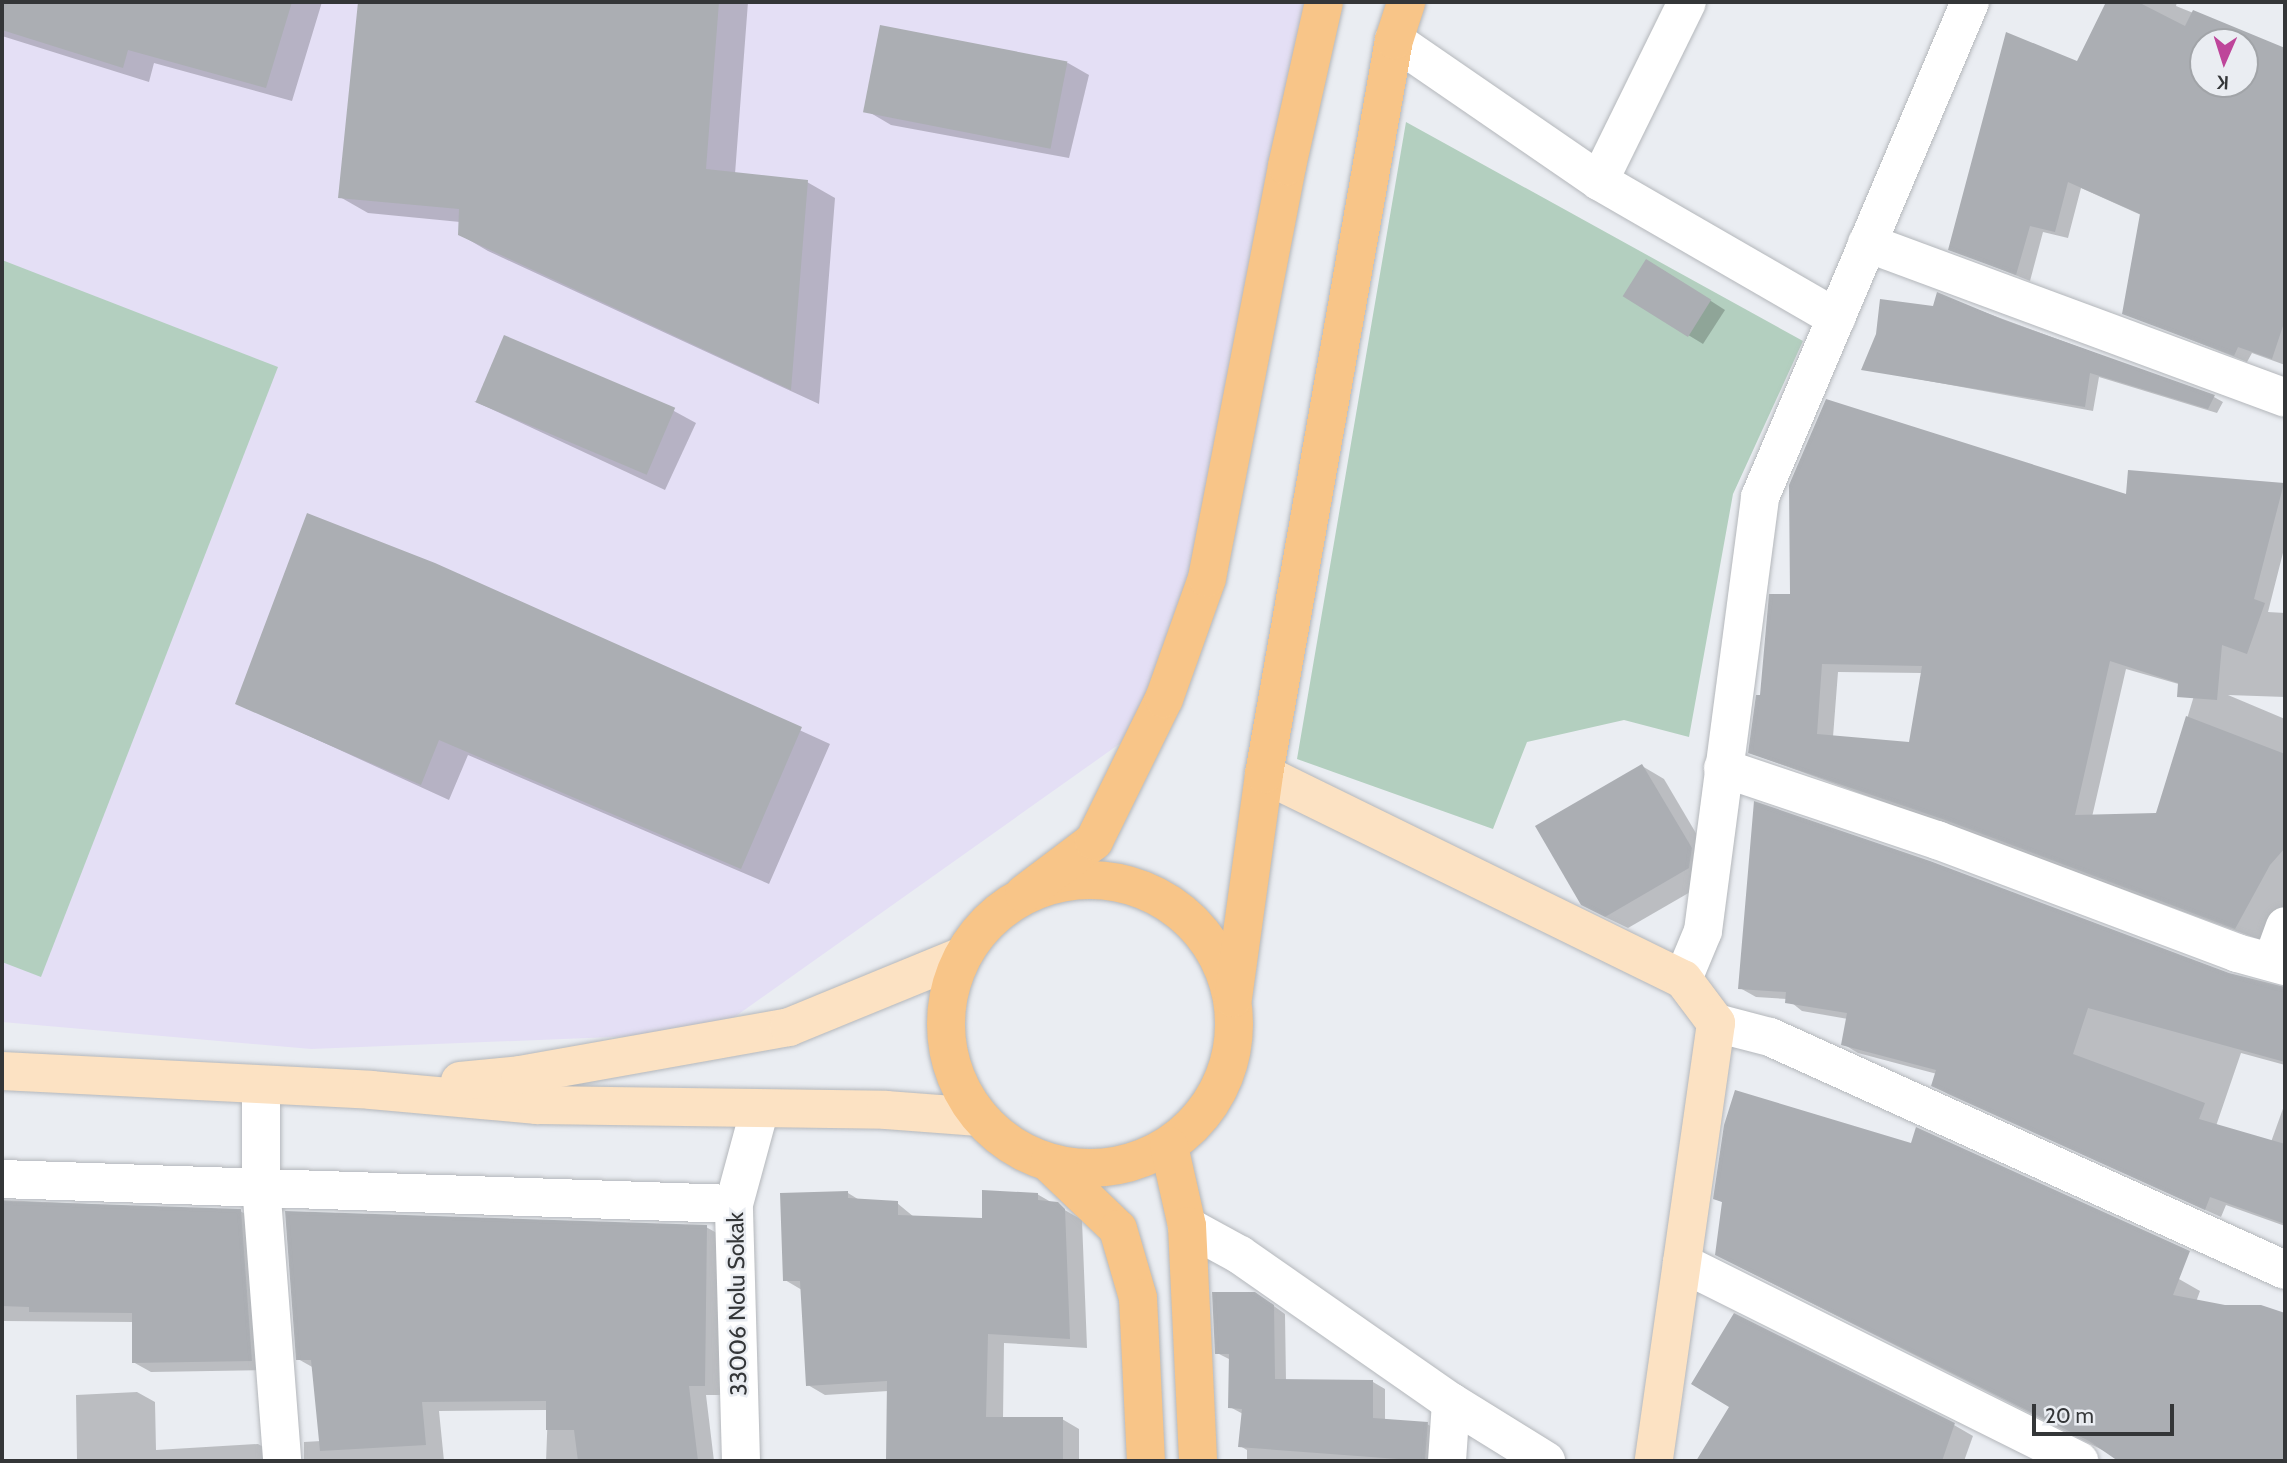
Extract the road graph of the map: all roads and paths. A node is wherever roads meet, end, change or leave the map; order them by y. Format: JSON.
{"nodes":[{"id":1,"x":1324,"y":2,"type":"edge"},
{"id":2,"x":1406,"y":2,"type":"edge"},
{"id":3,"x":1687,"y":2,"type":"edge"},
{"id":4,"x":1970,"y":2,"type":"edge"},
{"id":5,"x":1394,"y":40,"type":"junction"},
{"id":6,"x":1599,"y":181,"type":"junction"},
{"id":7,"x":1867,"y":243,"type":"junction"},
{"id":8,"x":1836,"y":318,"type":"junction"},
{"id":9,"x":2285,"y":398,"type":"edge"},
{"id":10,"x":1723,"y":768,"type":"junction"},
{"id":11,"x":1264,"y":774,"type":"junction"},
{"id":12,"x":1024,"y":894,"type":"junction"},
{"id":13,"x":2285,"y":926,"type":"edge"},
{"id":14,"x":961,"y":957,"type":"junction"},
{"id":15,"x":2279,"y":964,"type":"edge"},
{"id":16,"x":1683,"y":979,"type":"junction"},
{"id":17,"x":1233,"y":998,"type":"junction"},
{"id":18,"x":1716,"y":1023,"type":"junction"},
{"id":19,"x":2,"y":1071,"type":"edge"},
{"id":20,"x":261,"y":1085,"type":"junction"},
{"id":21,"x":370,"y":1090,"type":"junction"},
{"id":22,"x":760,"y":1108,"type":"junction"},
{"id":23,"x":979,"y":1117,"type":"junction"},
{"id":24,"x":1169,"y":1146,"type":"junction"},
{"id":25,"x":1049,"y":1163,"type":"junction"},
{"id":26,"x":2,"y":1179,"type":"edge"},
{"id":27,"x":261,"y":1185,"type":"junction"},
{"id":28,"x":734,"y":1204,"type":"junction"},
{"id":29,"x":1187,"y":1226,"type":"junction"},
{"id":30,"x":1682,"y":1263,"type":"junction"},
{"id":31,"x":2285,"y":1270,"type":"edge"},
{"id":32,"x":1451,"y":1402,"type":"junction"},
{"id":33,"x":282,"y":1461,"type":"edge"},
{"id":34,"x":741,"y":1461,"type":"edge"},
{"id":35,"x":1146,"y":1461,"type":"edge"},
{"id":36,"x":1198,"y":1461,"type":"edge"},
{"id":37,"x":1447,"y":1461,"type":"edge"},
{"id":38,"x":1546,"y":1461,"type":"edge"},
{"id":39,"x":1654,"y":1461,"type":"edge"},
{"id":40,"x":2079,"y":1461,"type":"edge"}],
"edges":[{"from":1,"to":12,"type":"main road"},
{"from":2,"to":5,"type":"main road"},
{"from":3,"to":6,"type":"street"},
{"from":4,"to":7,"type":"street"},
{"from":5,"to":6,"type":"street"},
{"from":5,"to":11,"type":"main road"},
{"from":6,"to":8,"type":"street"},
{"from":7,"to":8,"type":"street"},
{"from":7,"to":9,"type":"street"},
{"from":8,"to":10,"type":"street"},
{"from":10,"to":15,"type":"street"},
{"from":10,"to":16,"type":"street"},
{"from":11,"to":16,"type":"main road"},
{"from":11,"to":17,"type":"main road"},
{"from":12,"to":14,"type":"main road"},
{"from":12,"to":17,"type":"main road"},
{"from":13,"to":15,"type":"street"},
{"from":14,"to":21,"type":"main road"},
{"from":14,"to":23,"type":"main road"},
{"from":16,"to":18,"type":"main road"},
{"from":17,"to":24,"type":"main road"},
{"from":18,"to":30,"type":"main road"},
{"from":18,"to":31,"type":"street"},
{"from":19,"to":20,"type":"main road"},
{"from":20,"to":21,"type":"main road"},
{"from":20,"to":27,"type":"street"},
{"from":21,"to":22,"type":"main road"},
{"from":22,"to":23,"type":"main road"},
{"from":22,"to":28,"type":"street","name":"33006 Nolu Sokak"},
{"from":23,"to":25,"type":"main road"},
{"from":24,"to":25,"type":"main road"},
{"from":24,"to":29,"type":"main road"},
{"from":25,"to":35,"type":"main road"},
{"from":26,"to":27,"type":"street"},
{"from":27,"to":28,"type":"street"},
{"from":27,"to":33,"type":"street"},
{"from":28,"to":34,"type":"street","name":"33006 Nolu Sokak"},
{"from":29,"to":32,"type":"street"},
{"from":29,"to":36,"type":"main road"},
{"from":30,"to":39,"type":"main road"},
{"from":30,"to":40,"type":"street"},
{"from":32,"to":37,"type":"street"},
{"from":32,"to":38,"type":"street"}]}
